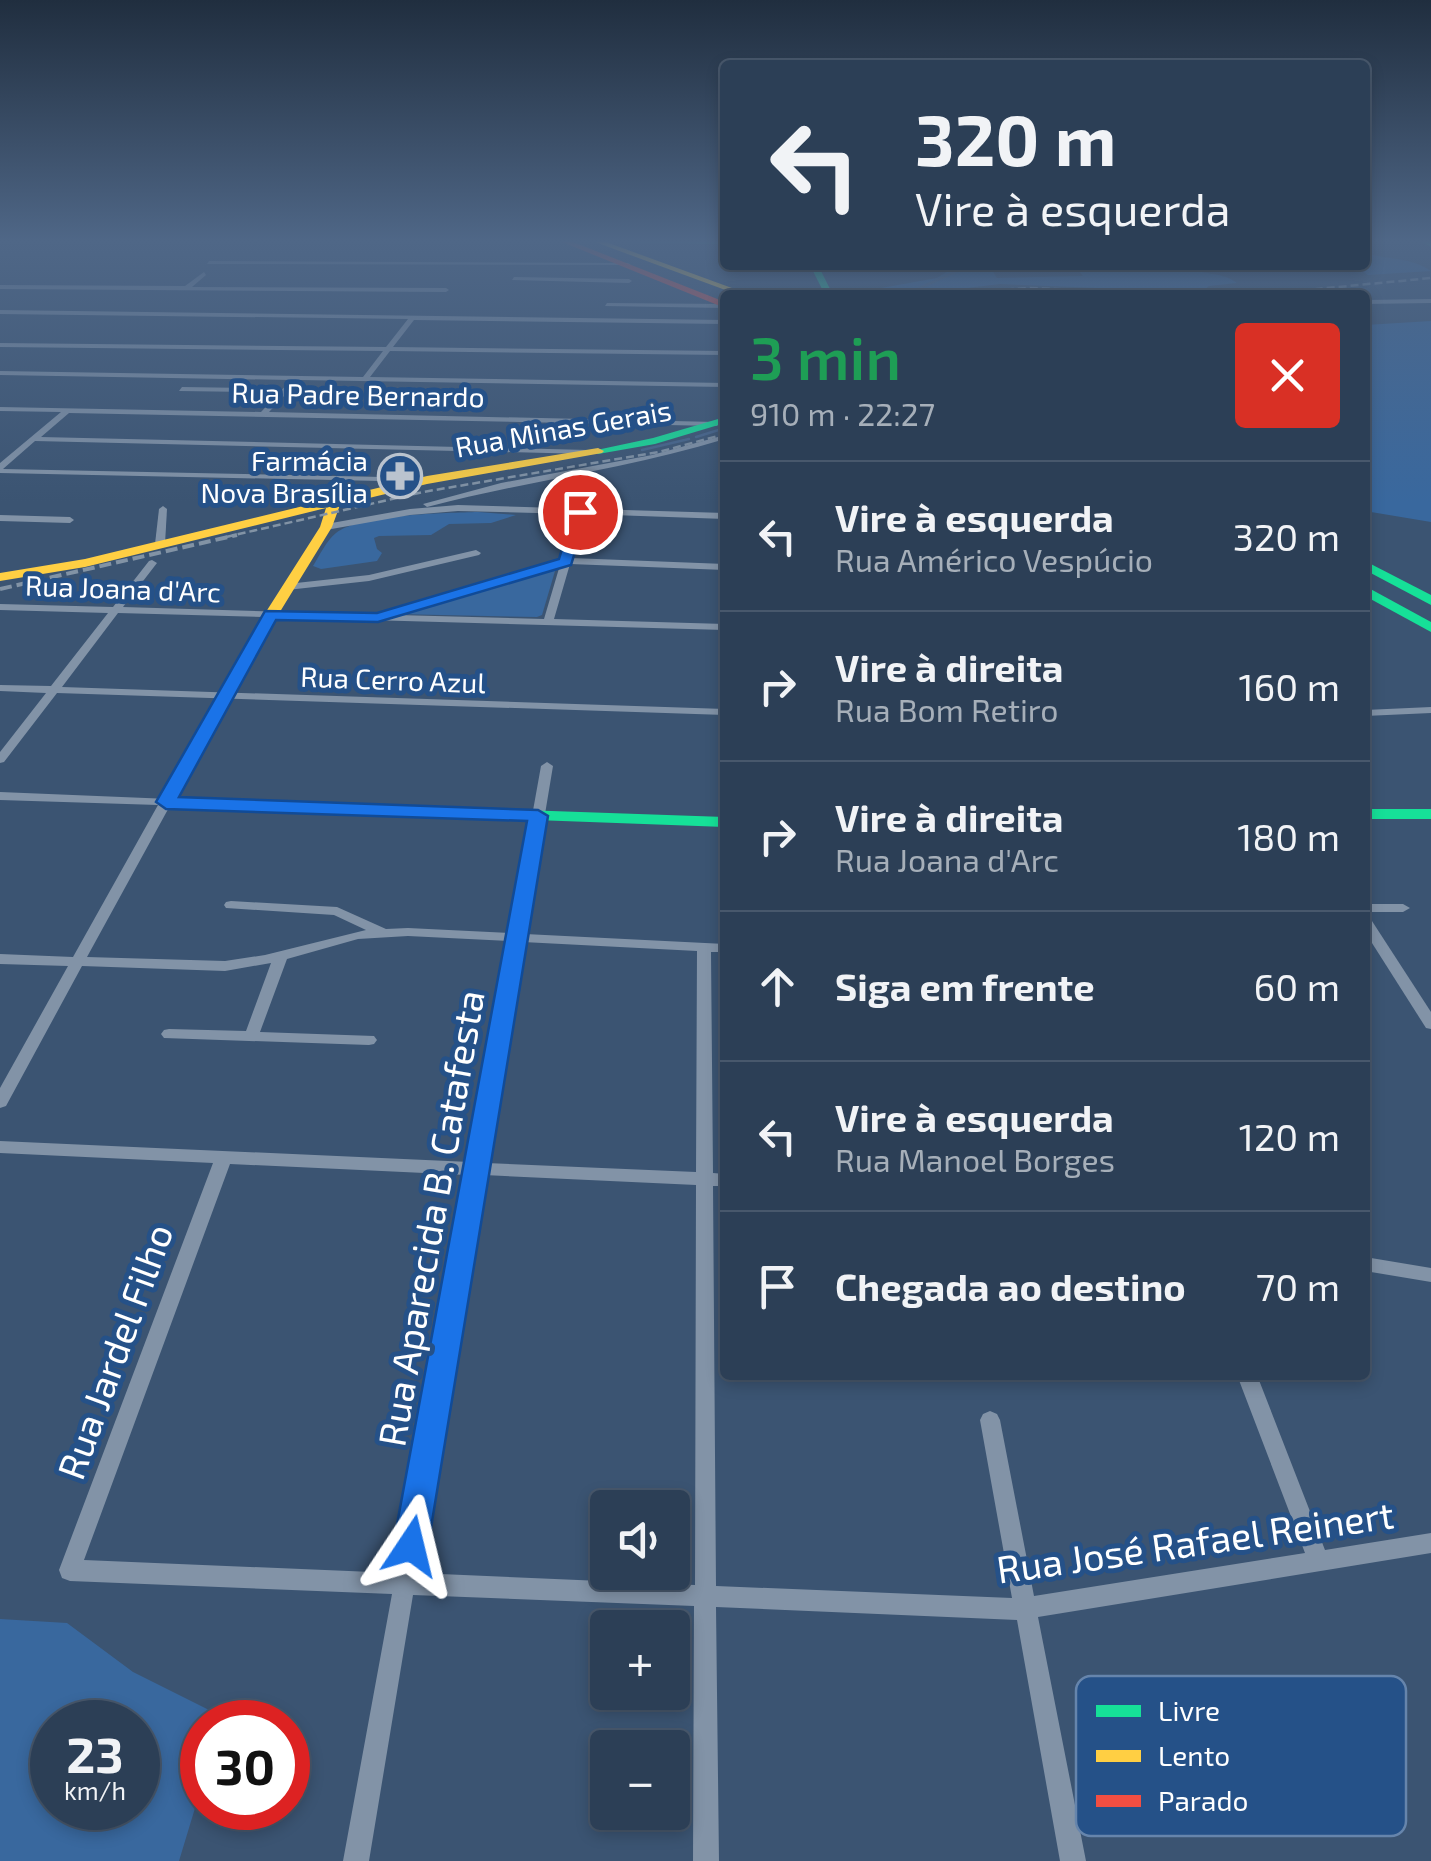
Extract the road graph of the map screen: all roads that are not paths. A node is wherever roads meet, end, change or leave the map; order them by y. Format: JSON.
{"nodes":[{"id":1,"x":404,"y":329,"type":"edge"},
{"id":2,"x":0,"y":343,"type":"edge"},
{"id":3,"x":36,"y":346,"type":"junction"},
{"id":4,"x":387,"y":350,"type":"junction"},
{"id":5,"x":720,"y":353,"type":"edge"},
{"id":6,"x":24,"y":354,"type":"dead end"},
{"id":7,"x":12,"y":363,"type":"dead end"},
{"id":8,"x":0,"y":372,"type":"edge"},
{"id":9,"x":230,"y":376,"type":"junction"},
{"id":10,"x":298,"y":378,"type":"junction"},
{"id":11,"x":365,"y":379,"type":"junction"},
{"id":12,"x":720,"y":385,"type":"edge"},
{"id":13,"x":182,"y":389,"type":"dead end"},
{"id":14,"x":218,"y":389,"type":"junction"},
{"id":15,"x":248,"y":390,"type":"dead end"},
{"id":16,"x":0,"y":409,"type":"edge"},
{"id":17,"x":68,"y":410,"type":"junction"},
{"id":18,"x":263,"y":414,"type":"junction"},
{"id":19,"x":720,"y":427,"type":"edge"},
{"id":20,"x":720,"y":428,"type":"edge"},
{"id":21,"x":34,"y":439,"type":"junction"},
{"id":22,"x":693,"y":439,"type":"junction"},
{"id":23,"x":592,"y":452,"type":"junction"},
{"id":24,"x":0,"y":469,"type":"edge"},
{"id":25,"x":427,"y":480,"type":"junction"},
{"id":26,"x":451,"y":497,"type":"junction"},
{"id":27,"x":335,"y":501,"type":"junction"},
{"id":28,"x":163,"y":508,"type":"dead end"},
{"id":29,"x":458,"y":508,"type":"junction"},
{"id":30,"x":580,"y":512,"type":"junction"},
{"id":31,"x":393,"y":514,"type":"junction"},
{"id":32,"x":720,"y":516,"type":"edge"},
{"id":33,"x":0,"y":518,"type":"edge"},
{"id":34,"x":70,"y":520,"type":"dead end"},
{"id":35,"x":326,"y":527,"type":"junction"},
{"id":36,"x":476,"y":552,"type":"dead end"},
{"id":37,"x":156,"y":554,"type":"junction"},
{"id":38,"x":1370,"y":558,"type":"edge"},
{"id":39,"x":566,"y":562,"type":"junction"},
{"id":40,"x":720,"y":567,"type":"edge"},
{"id":41,"x":1370,"y":568,"type":"edge"},
{"id":42,"x":0,"y":577,"type":"edge"},
{"id":43,"x":287,"y":587,"type":"junction"},
{"id":44,"x":1431,"y":591,"type":"edge"},
{"id":45,"x":1370,"y":593,"type":"edge"},
{"id":46,"x":1431,"y":602,"type":"edge"},
{"id":47,"x":0,"y":607,"type":"edge"},
{"id":48,"x":116,"y":610,"type":"junction"},
{"id":49,"x":271,"y":615,"type":"junction"},
{"id":50,"x":378,"y":618,"type":"junction"},
{"id":51,"x":548,"y":622,"type":"junction"},
{"id":52,"x":720,"y":627,"type":"edge"},
{"id":53,"x":1431,"y":628,"type":"edge"},
{"id":54,"x":0,"y":688,"type":"edge"},
{"id":55,"x":54,"y":690,"type":"junction"},
{"id":56,"x":226,"y":696,"type":"junction"},
{"id":57,"x":1431,"y":710,"type":"edge"},
{"id":58,"x":720,"y":712,"type":"edge"},
{"id":59,"x":1370,"y":713,"type":"edge"},
{"id":60,"x":0,"y":760,"type":"edge"},
{"id":61,"x":547,"y":766,"type":"dead end"},
{"id":62,"x":0,"y":796,"type":"edge"},
{"id":63,"x":166,"y":802,"type":"junction"},
{"id":64,"x":1370,"y":814,"type":"edge"},
{"id":65,"x":1431,"y":814,"type":"edge"},
{"id":66,"x":538,"y":816,"type":"junction"},
{"id":67,"x":720,"y":822,"type":"edge"},
{"id":68,"x":232,"y":904,"type":"dead end"},
{"id":69,"x":1370,"y":908,"type":"edge"},
{"id":70,"x":1403,"y":908,"type":"dead end"},
{"id":71,"x":1370,"y":929,"type":"edge"},
{"id":72,"x":381,"y":932,"type":"junction"},
{"id":73,"x":517,"y":937,"type":"junction"},
{"id":74,"x":704,"y":947,"type":"junction"},
{"id":75,"x":720,"y":948,"type":"edge"},
{"id":76,"x":281,"y":956,"type":"junction"},
{"id":77,"x":0,"y":960,"type":"edge"},
{"id":78,"x":78,"y":962,"type":"junction"},
{"id":79,"x":1431,"y":1024,"type":"edge"},
{"id":80,"x":170,"y":1034,"type":"dead end"},
{"id":81,"x":251,"y":1036,"type":"junction"},
{"id":82,"x":369,"y":1040,"type":"dead end"},
{"id":83,"x":0,"y":1102,"type":"edge"},
{"id":84,"x":0,"y":1147,"type":"edge"},
{"id":85,"x":224,"y":1157,"type":"junction"},
{"id":86,"x":477,"y":1168,"type":"junction"},
{"id":87,"x":704,"y":1179,"type":"junction"},
{"id":88,"x":720,"y":1180,"type":"edge"},
{"id":89,"x":1370,"y":1265,"type":"edge"},
{"id":90,"x":1431,"y":1274,"type":"edge"},
{"id":91,"x":1249,"y":1380,"type":"edge"},
{"id":92,"x":990,"y":1420,"type":"dead end"},
{"id":93,"x":1431,"y":1542,"type":"edge"},
{"id":94,"x":1319,"y":1561,"type":"junction"},
{"id":95,"x":70,"y":1570,"type":"joint"},
{"id":96,"x":404,"y":1584,"type":"junction"},
{"id":97,"x":705,"y":1596,"type":"junction"},
{"id":98,"x":1022,"y":1609,"type":"junction"},
{"id":99,"x":356,"y":1861,"type":"edge"},
{"id":100,"x":706,"y":1861,"type":"edge"},
{"id":101,"x":1073,"y":1861,"type":"edge"}],
"edges":[{"from":1,"to":4,"type":"street"},
{"from":2,"to":3,"type":"street"},
{"from":3,"to":4,"type":"street"},
{"from":3,"to":6,"type":"street"},
{"from":4,"to":5,"type":"street"},
{"from":4,"to":11,"type":"street"},
{"from":7,"to":8,"type":"street"},
{"from":8,"to":9,"type":"street"},
{"from":9,"to":10,"type":"street"},
{"from":9,"to":14,"type":"street"},
{"from":10,"to":11,"type":"street"},
{"from":10,"to":18,"type":"street"},
{"from":11,"to":12,"type":"street"},
{"from":13,"to":14,"type":"street"},
{"from":14,"to":15,"type":"street"},
{"from":16,"to":17,"type":"street","name":"Rua Padre Bernardo"},
{"from":17,"to":18,"type":"street","name":"Rua Padre Bernardo"},
{"from":17,"to":21,"type":"street"},
{"from":18,"to":19,"type":"street","name":"Rua Padre Bernardo"},
{"from":20,"to":22,"type":"main road","name":"Rua Minas Gerais"},
{"from":21,"to":23,"type":"street"},
{"from":21,"to":24,"type":"street"},
{"from":22,"to":23,"type":"main road","name":"Rua Minas Gerais"},
{"from":22,"to":26,"type":"street"},
{"from":23,"to":25,"type":"main road","name":"Rua Minas Gerais"},
{"from":24,"to":25,"type":"street"},
{"from":25,"to":27,"type":"main road","name":"Rua Minas Gerais"},
{"from":26,"to":29,"type":"street"},
{"from":26,"to":31,"type":"street"},
{"from":27,"to":35,"type":"main road"},
{"from":27,"to":37,"type":"main road","name":"Rua Minas Gerais"},
{"from":28,"to":37,"type":"street"},
{"from":29,"to":30,"type":"street"},
{"from":29,"to":31,"type":"street"},
{"from":30,"to":32,"type":"street"},
{"from":30,"to":39,"type":"street"},
{"from":31,"to":35,"type":"street"},
{"from":33,"to":34,"type":"street"},
{"from":35,"to":43,"type":"main road"},
{"from":36,"to":43,"type":"street"},
{"from":37,"to":42,"type":"main road","name":"Rua Minas Gerais"},
{"from":37,"to":48,"type":"street"},
{"from":38,"to":44,"type":"main road"},
{"from":39,"to":40,"type":"street"},
{"from":39,"to":50,"type":"street"},
{"from":39,"to":51,"type":"street"},
{"from":41,"to":46,"type":"main road"},
{"from":43,"to":49,"type":"main road"},
{"from":45,"to":53,"type":"main road"},
{"from":47,"to":48,"type":"street","name":"Rua Joana d'Arc"},
{"from":48,"to":49,"type":"street","name":"Rua Joana d'Arc"},
{"from":48,"to":55,"type":"street"},
{"from":49,"to":50,"type":"street","name":"Rua Joana d'Arc"},
{"from":49,"to":56,"type":"main road"},
{"from":50,"to":51,"type":"street","name":"Rua Joana d'Arc"},
{"from":51,"to":52,"type":"street","name":"Rua Joana d'Arc"},
{"from":54,"to":55,"type":"street","name":"Rua Cerro Azul"},
{"from":55,"to":56,"type":"street","name":"Rua Cerro Azul"},
{"from":55,"to":60,"type":"street"},
{"from":56,"to":58,"type":"street","name":"Rua Cerro Azul"},
{"from":56,"to":63,"type":"main road"},
{"from":57,"to":59,"type":"street"},
{"from":61,"to":66,"type":"street","name":"Rua Aparecida B. Catafesta"},
{"from":62,"to":63,"type":"street"},
{"from":63,"to":66,"type":"main road"},
{"from":63,"to":78,"type":"street"},
{"from":64,"to":65,"type":"main road"},
{"from":66,"to":67,"type":"main road"},
{"from":66,"to":73,"type":"street","name":"Rua Aparecida B. Catafesta"},
{"from":68,"to":72,"type":"street"},
{"from":69,"to":70,"type":"street"},
{"from":71,"to":79,"type":"street"},
{"from":72,"to":73,"type":"street"},
{"from":72,"to":76,"type":"street"},
{"from":73,"to":74,"type":"street"},
{"from":73,"to":86,"type":"street","name":"Rua Aparecida B. Catafesta"},
{"from":74,"to":75,"type":"street"},
{"from":74,"to":87,"type":"street"},
{"from":76,"to":78,"type":"street"},
{"from":76,"to":81,"type":"street"},
{"from":77,"to":78,"type":"street"},
{"from":78,"to":83,"type":"street"},
{"from":80,"to":81,"type":"street"},
{"from":81,"to":82,"type":"street"},
{"from":84,"to":85,"type":"street"},
{"from":85,"to":86,"type":"street"},
{"from":85,"to":95,"type":"street","name":"Rua Jardel Filho"},
{"from":86,"to":87,"type":"street"},
{"from":86,"to":96,"type":"street","name":"Rua Aparecida B. Catafesta"},
{"from":87,"to":88,"type":"street"},
{"from":87,"to":97,"type":"street"},
{"from":89,"to":90,"type":"street"},
{"from":91,"to":94,"type":"street"},
{"from":92,"to":98,"type":"street"},
{"from":93,"to":94,"type":"street","name":"Rua José Rafael Reinert"},
{"from":94,"to":98,"type":"street","name":"Rua José Rafael Reinert"},
{"from":95,"to":96,"type":"street","name":"Rua José Rafael Reinert"},
{"from":96,"to":97,"type":"street","name":"Rua José Rafael Reinert"},
{"from":96,"to":99,"type":"street","name":"Rua Aparecida B. Catafesta"},
{"from":97,"to":98,"type":"street","name":"Rua José Rafael Reinert"},
{"from":97,"to":100,"type":"street"},
{"from":98,"to":101,"type":"street"}]}
